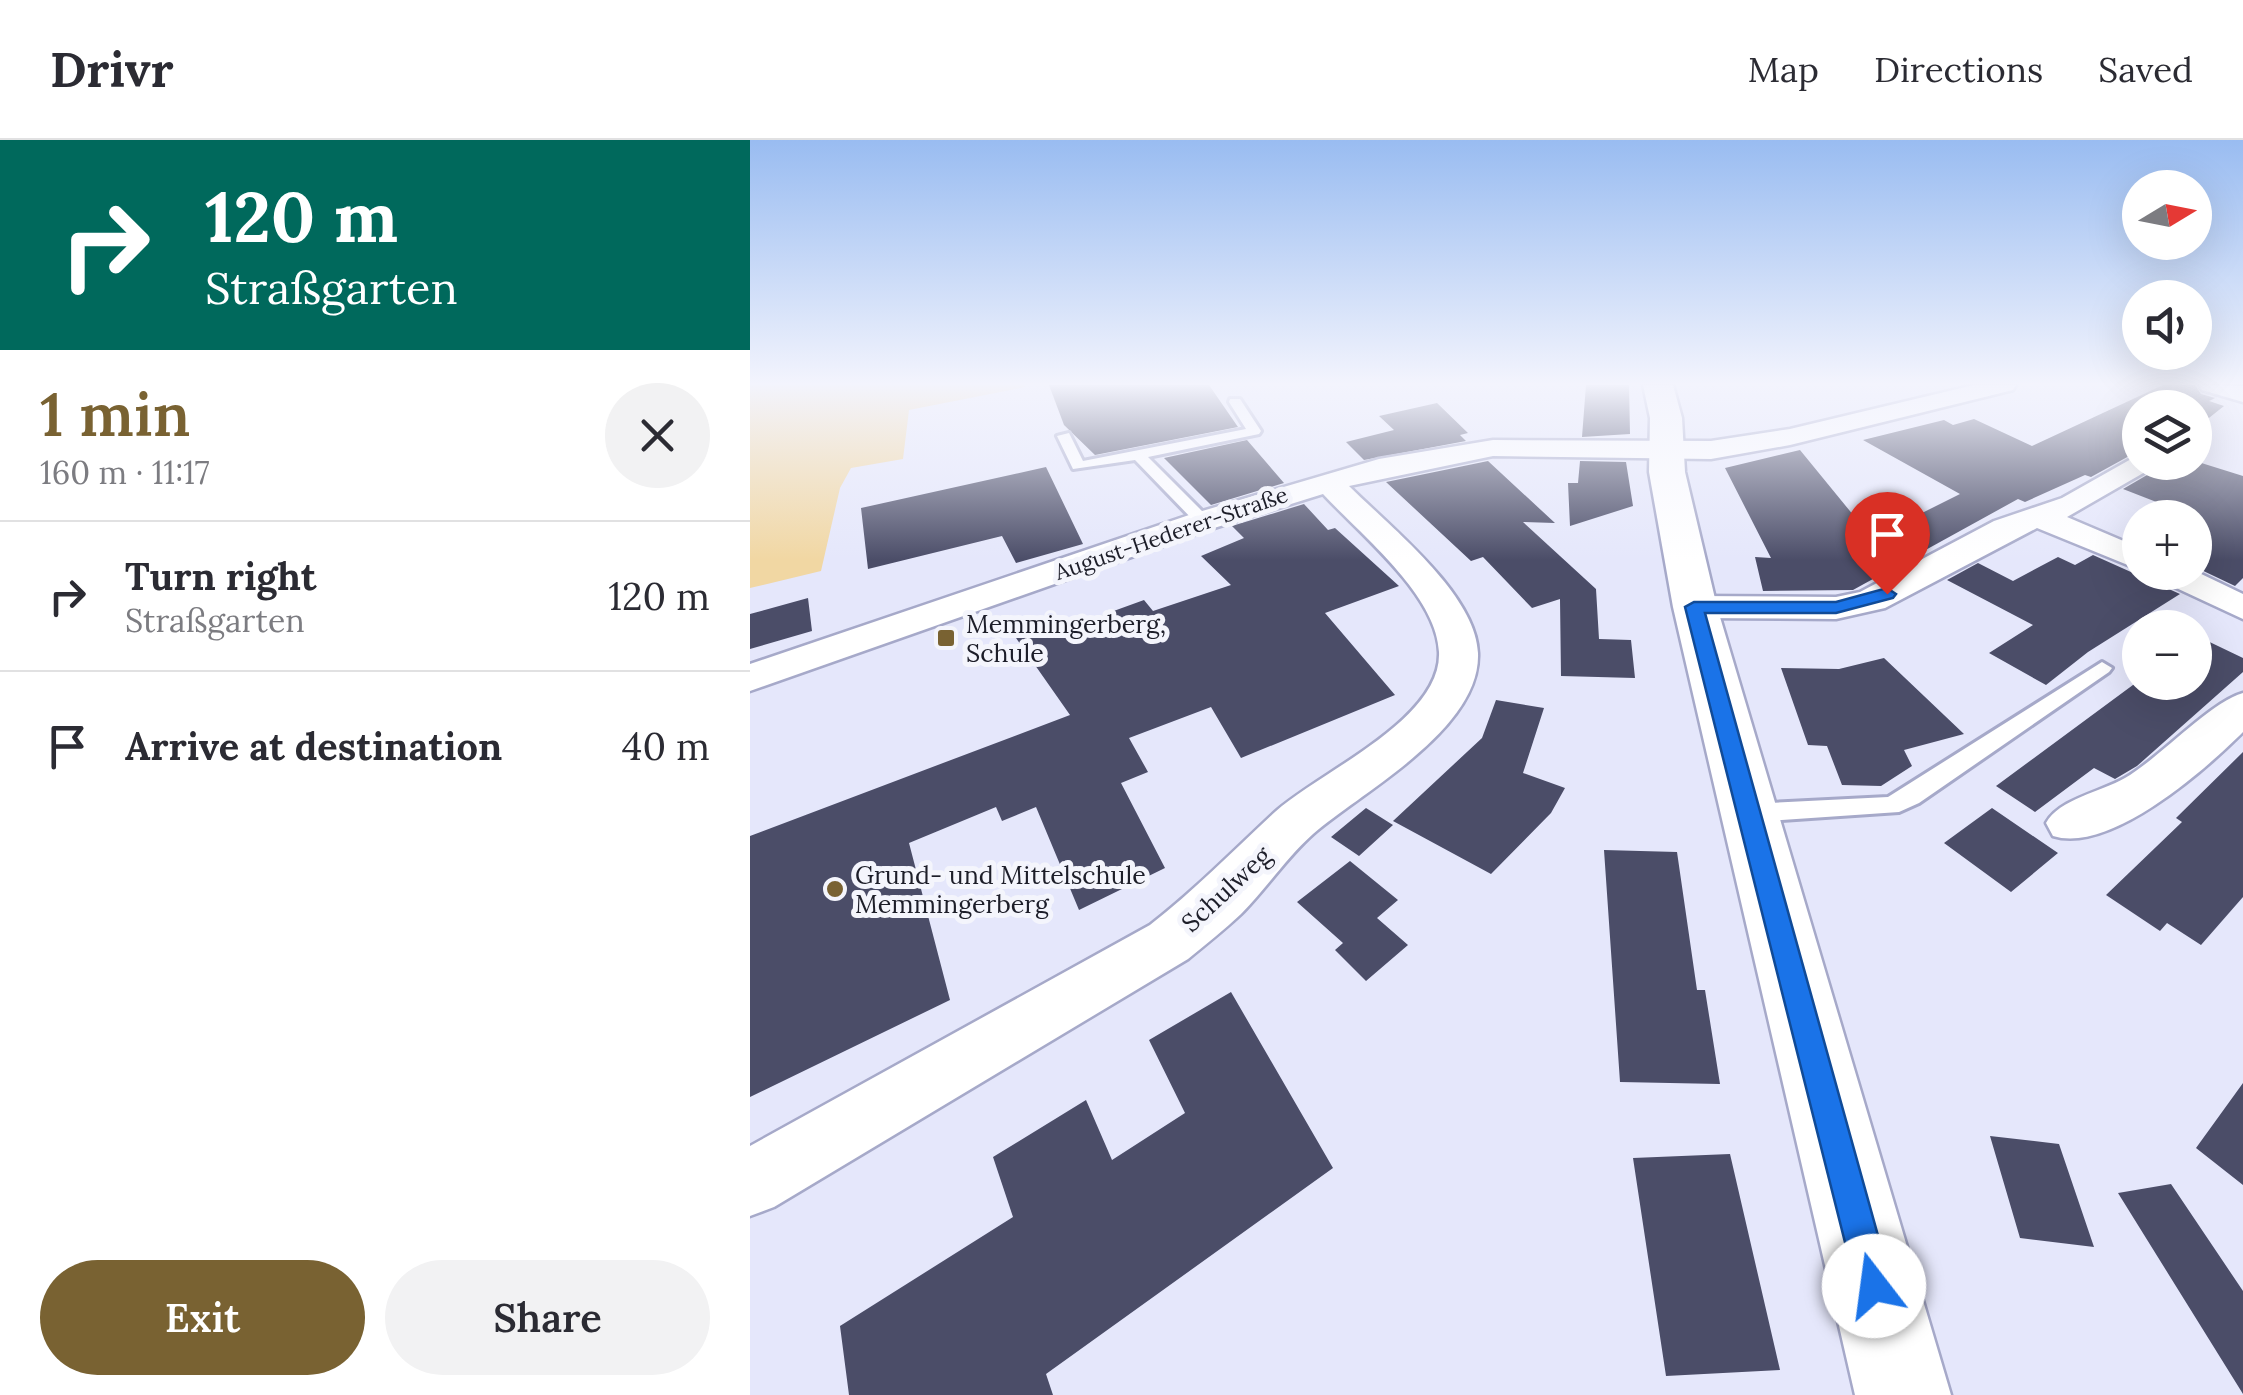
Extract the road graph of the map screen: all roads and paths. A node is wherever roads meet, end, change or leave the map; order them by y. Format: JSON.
{"nodes":[{"id":1,"x":1068,"y":444,"type":"edge"},
{"id":2,"x":1193,"y":444,"type":"edge"},
{"id":3,"x":1664,"y":444,"type":"edge"},
{"id":4,"x":1761,"y":444,"type":"edge"},
{"id":5,"x":1664,"y":450,"type":"junction"},
{"id":6,"x":1138,"y":455,"type":"junction"},
{"id":7,"x":2122,"y":473,"type":"edge"},
{"id":8,"x":1328,"y":481,"type":"junction"},
{"id":9,"x":2042,"y":519,"type":"junction"},
{"id":10,"x":1203,"y":521,"type":"junction"},
{"id":11,"x":2122,"y":552,"type":"edge"},
{"id":12,"x":2205,"y":590,"type":"edge"},
{"id":13,"x":1694,"y":607,"type":"junction"},
{"id":14,"x":2243,"y":609,"type":"edge"},
{"id":15,"x":2243,"y":631,"type":"edge"},
{"id":16,"x":2102,"y":668,"type":"dead end"},
{"id":17,"x":750,"y":678,"type":"edge"},
{"id":18,"x":2243,"y":707,"type":"edge"},
{"id":19,"x":1748,"y":813,"type":"junction"},
{"id":20,"x":2070,"y":823,"type":"dead end"},
{"id":21,"x":750,"y":1183,"type":"edge"},
{"id":22,"x":1903,"y":1395,"type":"edge"}],
"edges":[{"from":1,"to":6,"type":"lane"},
{"from":2,"to":6,"type":"lane"},
{"from":3,"to":5,"type":"street"},
{"from":4,"to":5,"type":"street","name":"August-Hederer-Straße"},
{"from":5,"to":8,"type":"street","name":"August-Hederer-Straße"},
{"from":5,"to":13,"type":"street"},
{"from":6,"to":10,"type":"lane"},
{"from":7,"to":9,"type":"street"},
{"from":8,"to":10,"type":"street","name":"August-Hederer-Straße"},
{"from":8,"to":21,"type":"street","name":"Schulweg"},
{"from":9,"to":11,"type":"street"},
{"from":9,"to":13,"type":"street"},
{"from":10,"to":17,"type":"street","name":"August-Hederer-Straße"},
{"from":12,"to":14,"type":"street"},
{"from":13,"to":19,"type":"street"},
{"from":14,"to":15,"type":"street"},
{"from":16,"to":19,"type":"lane"},
{"from":18,"to":20,"type":"street"},
{"from":19,"to":22,"type":"street"}]}
